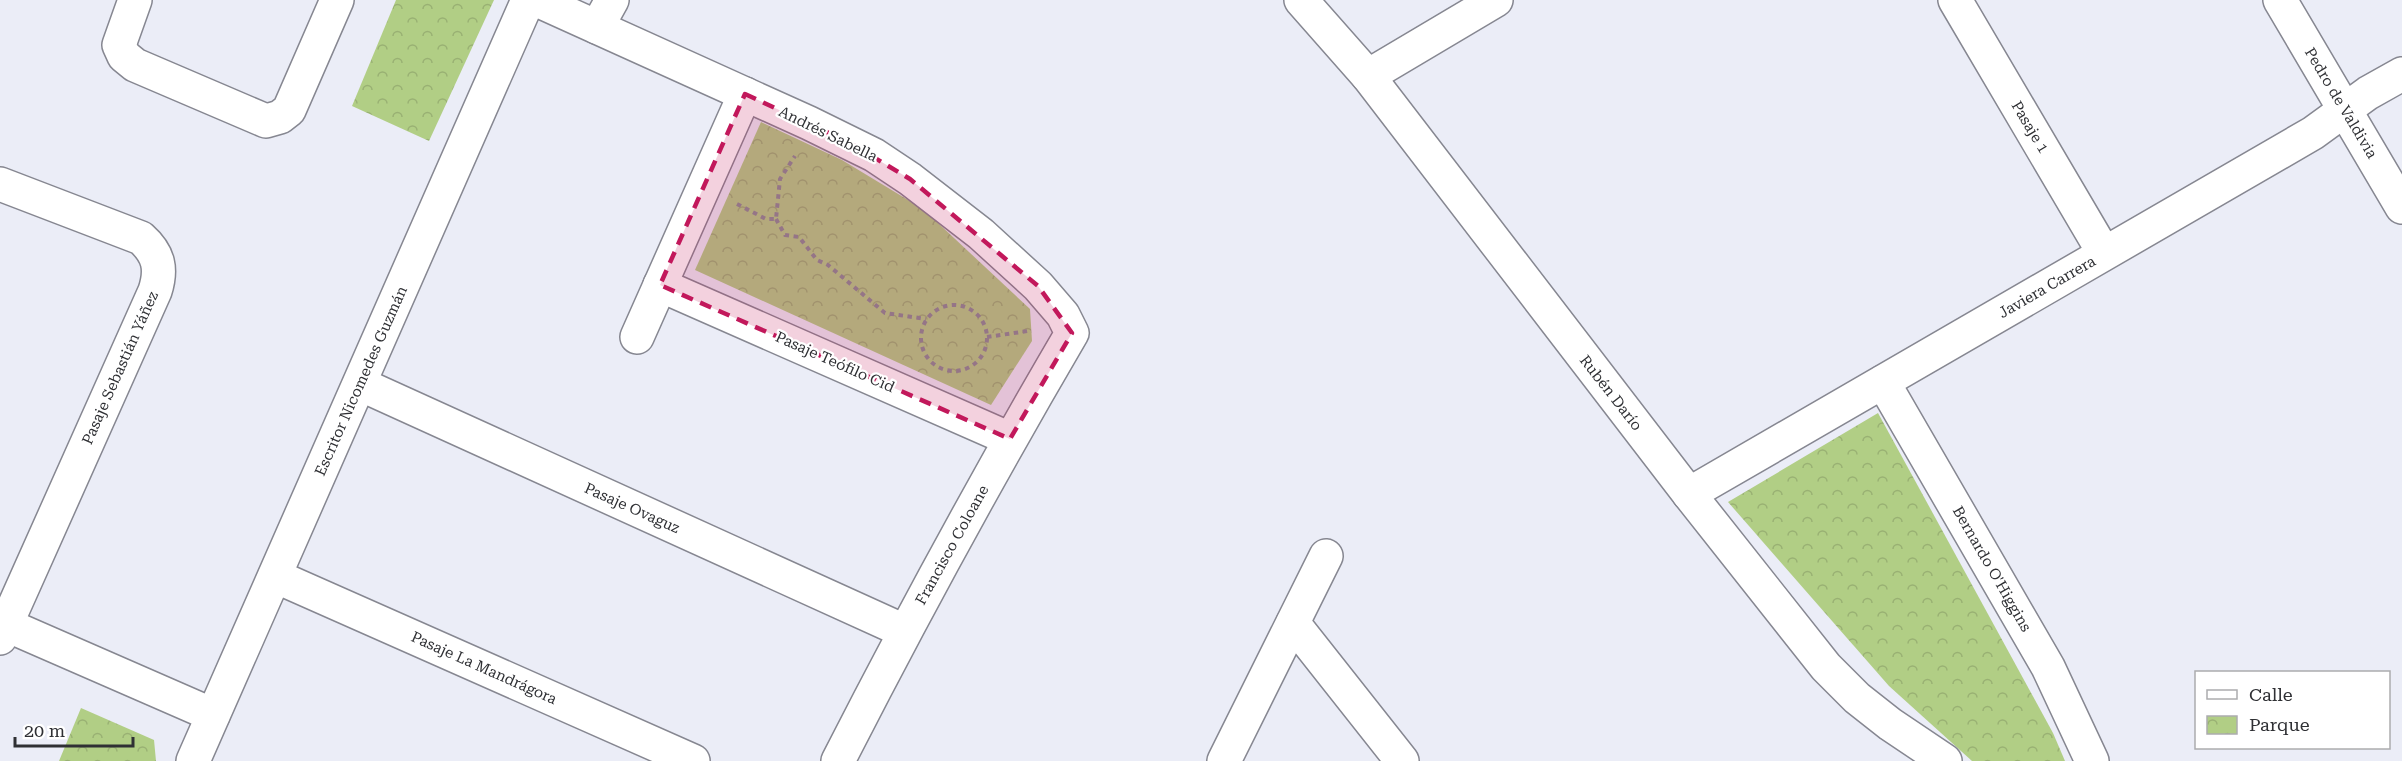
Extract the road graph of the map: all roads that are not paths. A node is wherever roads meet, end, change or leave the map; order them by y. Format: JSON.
{"nodes":[{"id":1,"x":135,"y":0,"type":"edge"},
{"id":2,"x":337,"y":0,"type":"edge"},
{"id":3,"x":528,"y":0,"type":"edge"},
{"id":4,"x":537,"y":0,"type":"edge"},
{"id":5,"x":1301,"y":0,"type":"edge"},
{"id":6,"x":1496,"y":0,"type":"edge"},
{"id":7,"x":1955,"y":0,"type":"edge"},
{"id":8,"x":2280,"y":0,"type":"edge"},
{"id":9,"x":604,"y":14,"type":"edge"},
{"id":10,"x":2402,"y":74,"type":"edge"},
{"id":11,"x":1368,"y":76,"type":"junction"},
{"id":12,"x":745,"y":94,"type":"junction"},
{"id":13,"x":2345,"y":110,"type":"junction"},
{"id":14,"x":0,"y":184,"type":"edge"},
{"id":15,"x":2402,"y":207,"type":"edge"},
{"id":16,"x":2104,"y":253,"type":"junction"},
{"id":17,"x":660,"y":285,"type":"junction"},
{"id":18,"x":1072,"y":333,"type":"joint"},
{"id":19,"x":637,"y":337,"type":"dead end"},
{"id":20,"x":1883,"y":382,"type":"junction"},
{"id":21,"x":360,"y":384,"type":"junction"},
{"id":22,"x":1010,"y":439,"type":"junction"},
{"id":23,"x":1689,"y":494,"type":"junction"},
{"id":24,"x":1326,"y":556,"type":"dead end"},
{"id":25,"x":275,"y":576,"type":"junction"},
{"id":26,"x":1293,"y":623,"type":"junction"},
{"id":27,"x":2,"y":628,"type":"edge"},
{"id":28,"x":904,"y":631,"type":"junction"},
{"id":29,"x":213,"y":716,"type":"junction"},
{"id":30,"x":193,"y":761,"type":"edge"},
{"id":31,"x":693,"y":761,"type":"edge"},
{"id":32,"x":838,"y":761,"type":"edge"},
{"id":33,"x":1224,"y":761,"type":"edge"},
{"id":34,"x":1402,"y":761,"type":"edge"},
{"id":35,"x":1945,"y":761,"type":"edge"},
{"id":36,"x":2092,"y":761,"type":"edge"}],
"edges":[{"from":1,"to":2,"type":"street"},
{"from":3,"to":21,"type":"street","name":"Escritor Nicomedes Guzmán"},
{"from":4,"to":9,"type":"street","name":"Andrés Sabella"},
{"from":5,"to":11,"type":"street","name":"Rubén Darío"},
{"from":6,"to":11,"type":"street"},
{"from":7,"to":16,"type":"street","name":"Pasaje 1"},
{"from":8,"to":13,"type":"street","name":"Pedro de Valdivia"},
{"from":9,"to":12,"type":"street","name":"Andrés Sabella"},
{"from":10,"to":13,"type":"street","name":"Javiera Carrera"},
{"from":11,"to":23,"type":"street","name":"Rubén Darío"},
{"from":12,"to":17,"type":"street"},
{"from":12,"to":18,"type":"street","name":"Andrés Sabella"},
{"from":13,"to":15,"type":"street","name":"Pedro de Valdivia"},
{"from":13,"to":16,"type":"street","name":"Javiera Carrera"},
{"from":14,"to":27,"type":"street","name":"Pasaje Sebastián Yáñez"},
{"from":16,"to":20,"type":"street","name":"Javiera Carrera"},
{"from":17,"to":19,"type":"street"},
{"from":17,"to":22,"type":"street","name":"Pasaje Teófilo Cid"},
{"from":18,"to":22,"type":"street","name":"Francisco Coloane"},
{"from":20,"to":23,"type":"street","name":"Javiera Carrera"},
{"from":20,"to":36,"type":"street","name":"Bernardo O'Higgins"},
{"from":21,"to":25,"type":"street","name":"Escritor Nicomedes Guzmán"},
{"from":21,"to":28,"type":"street","name":"Pasaje Ovaguz"},
{"from":22,"to":28,"type":"street","name":"Francisco Coloane"},
{"from":23,"to":35,"type":"street","name":"Rubén Darío"},
{"from":24,"to":26,"type":"street"},
{"from":25,"to":29,"type":"street","name":"Escritor Nicomedes Guzmán"},
{"from":25,"to":31,"type":"street","name":"Pasaje La Mandrágora"},
{"from":26,"to":33,"type":"street"},
{"from":26,"to":34,"type":"street"},
{"from":27,"to":29,"type":"street"},
{"from":28,"to":32,"type":"street","name":"Francisco Coloane"},
{"from":29,"to":30,"type":"street","name":"Escritor Nicomedes Guzmán"}]}
